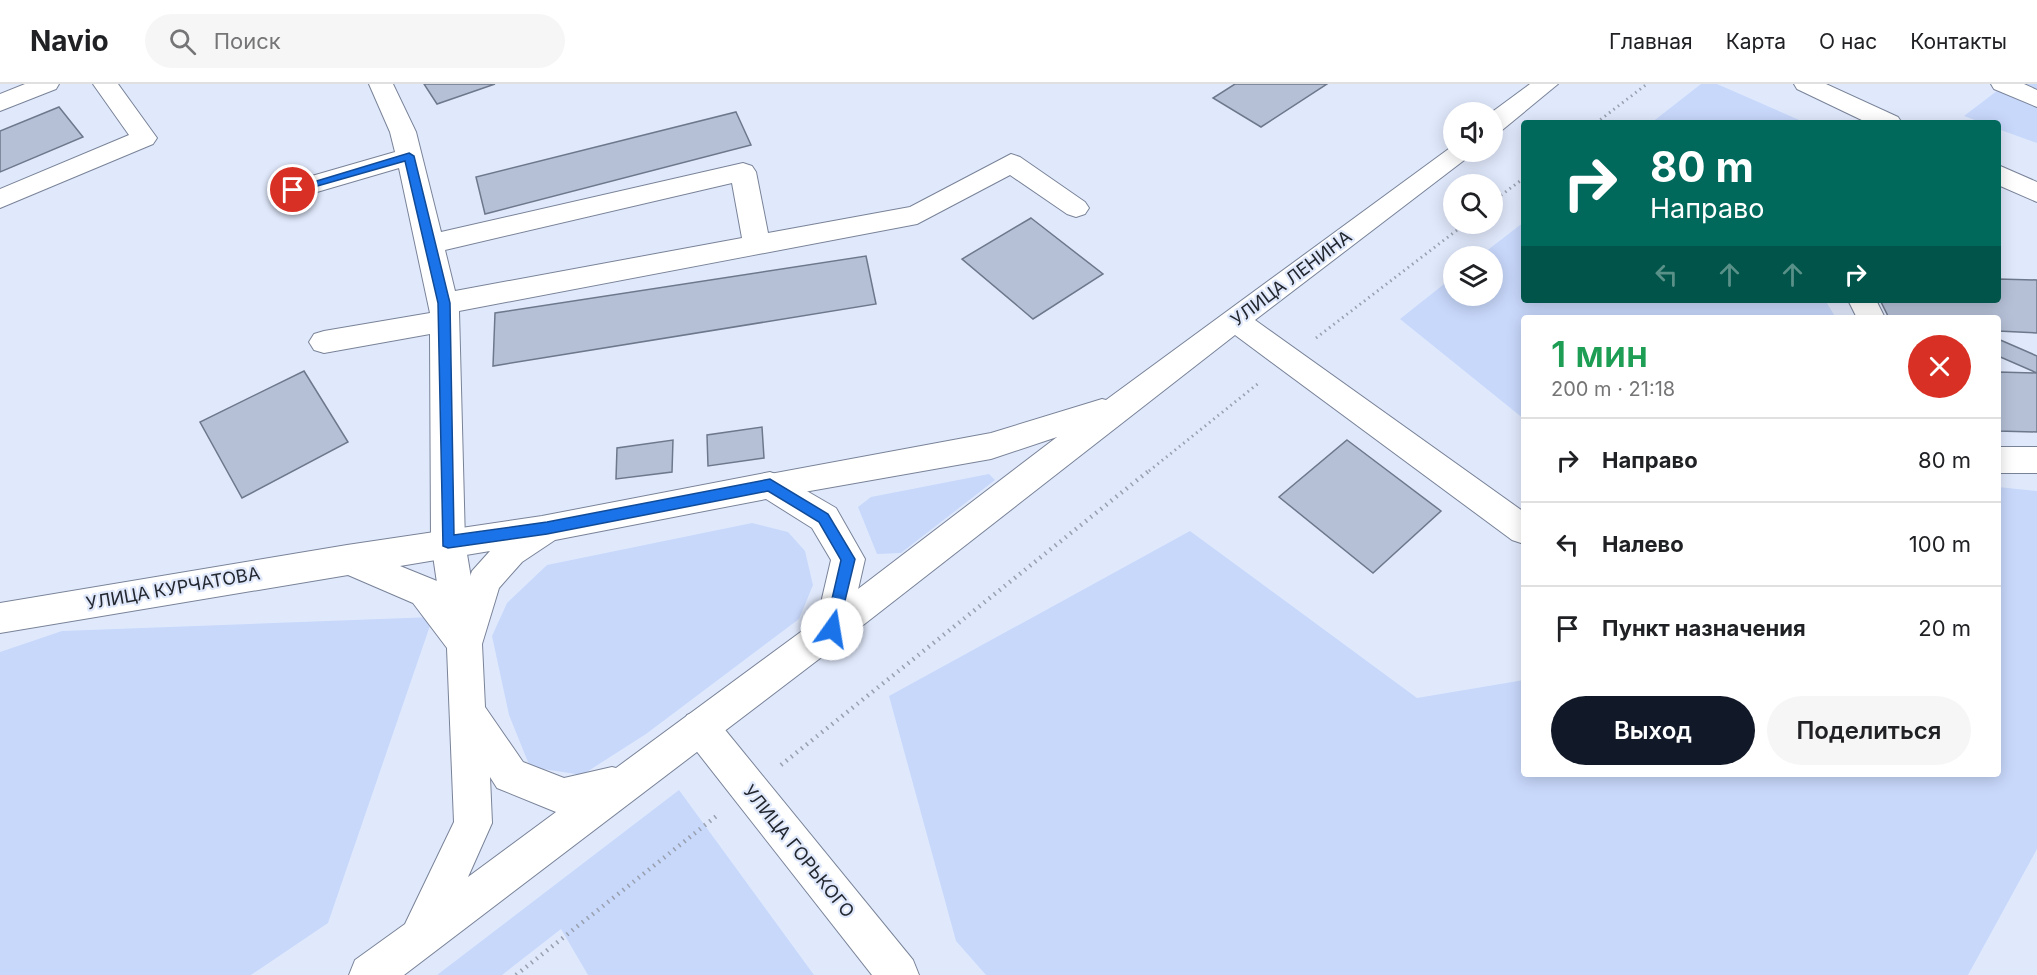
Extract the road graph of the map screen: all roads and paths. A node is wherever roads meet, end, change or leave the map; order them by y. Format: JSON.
{"nodes":[{"id":1,"x":47,"y":84,"type":"edge"},
{"id":2,"x":105,"y":84,"type":"edge"},
{"id":3,"x":381,"y":84,"type":"edge"},
{"id":4,"x":1546,"y":84,"type":"edge"},
{"id":5,"x":1647,"y":84,"type":"edge"},
{"id":6,"x":1806,"y":84,"type":"edge"},
{"id":7,"x":2003,"y":84,"type":"edge"},
{"id":8,"x":2037,"y":99,"type":"edge"},
{"id":9,"x":0,"y":103,"type":"edge"},
{"id":10,"x":1503,"y":117,"type":"edge"},
{"id":11,"x":1600,"y":120,"type":"edge"},
{"id":12,"x":1883,"y":120,"type":"edge"},
{"id":13,"x":409,"y":156,"type":"junction"},
{"id":14,"x":1445,"y":162,"type":"edge"},
{"id":15,"x":2001,"y":175,"type":"edge"},
{"id":16,"x":1521,"y":180,"type":"edge"},
{"id":17,"x":293,"y":190,"type":"dead end"},
{"id":18,"x":2037,"y":193,"type":"edge"},
{"id":19,"x":1503,"y":194,"type":"edge"},
{"id":20,"x":0,"y":200,"type":"edge"},
{"id":21,"x":1076,"y":208,"type":"dead end"},
{"id":22,"x":1452,"y":234,"type":"edge"},
{"id":23,"x":430,"y":244,"type":"junction"},
{"id":24,"x":757,"y":245,"type":"junction"},
{"id":25,"x":444,"y":312,"type":"junction"},
{"id":26,"x":1235,"y":320,"type":"junction"},
{"id":27,"x":324,"y":342,"type":"dead end"},
{"id":28,"x":1289,"y":359,"type":"junction"},
{"id":29,"x":1123,"y":404,"type":"junction"},
{"id":30,"x":2001,"y":460,"type":"edge"},
{"id":31,"x":2037,"y":460,"type":"edge"},
{"id":32,"x":770,"y":485,"type":"junction"},
{"id":33,"x":547,"y":528,"type":"junction"},
{"id":34,"x":1521,"y":528,"type":"edge"},
{"id":35,"x":448,"y":542,"type":"junction"},
{"id":36,"x":347,"y":559,"type":"junction"},
{"id":37,"x":0,"y":618,"type":"edge"},
{"id":38,"x":832,"y":629,"type":"junction"},
{"id":39,"x":464,"y":644,"type":"junction"},
{"id":40,"x":468,"y":712,"type":"junction"},
{"id":41,"x":700,"y":727,"type":"junction"},
{"id":42,"x":627,"y":782,"type":"junction"},
{"id":43,"x":750,"y":789,"type":"junction"},
{"id":44,"x":419,"y":939,"type":"junction"},
{"id":45,"x":370,"y":975,"type":"edge"},
{"id":46,"x":516,"y":975,"type":"edge"},
{"id":47,"x":898,"y":975,"type":"edge"}],
"edges":[{"from":1,"to":9,"type":"main road"},
{"from":2,"to":20,"type":"main road"},
{"from":3,"to":13,"type":"main road"},
{"from":4,"to":10,"type":"main road"},
{"from":5,"to":11,"type":"path"},
{"from":6,"to":12,"type":"main road"},
{"from":7,"to":8,"type":"main road"},
{"from":13,"to":17,"type":"main road"},
{"from":13,"to":23,"type":"main road"},
{"from":14,"to":26,"type":"main road","name":"УЛИЦА ЛЕНИНА"},
{"from":15,"to":18,"type":"main road"},
{"from":16,"to":19,"type":"path"},
{"from":21,"to":24,"type":"main road"},
{"from":22,"to":28,"type":"path"},
{"from":23,"to":24,"type":"main road"},
{"from":23,"to":25,"type":"main road"},
{"from":24,"to":25,"type":"main road"},
{"from":25,"to":27,"type":"main road"},
{"from":25,"to":35,"type":"main road"},
{"from":26,"to":28,"type":"main road"},
{"from":26,"to":29,"type":"main road","name":"УЛИЦА ЛЕНИНА"},
{"from":28,"to":34,"type":"main road"},
{"from":28,"to":43,"type":"path"},
{"from":29,"to":32,"type":"main road","name":"УЛИЦА КУРЧАТОВА"},
{"from":29,"to":38,"type":"main road","name":"УЛИЦА ЛЕНИНА"},
{"from":30,"to":31,"type":"main road"},
{"from":32,"to":33,"type":"main road","name":"УЛИЦА КУРЧАТОВА"},
{"from":32,"to":38,"type":"main road"},
{"from":33,"to":35,"type":"main road","name":"УЛИЦА КУРЧАТОВА"},
{"from":33,"to":39,"type":"main road"},
{"from":35,"to":36,"type":"main road","name":"УЛИЦА КУРЧАТОВА"},
{"from":35,"to":39,"type":"main road"},
{"from":36,"to":37,"type":"main road","name":"УЛИЦА КУРЧАТОВА"},
{"from":36,"to":39,"type":"main road"},
{"from":38,"to":41,"type":"main road","name":"УЛИЦА ЛЕНИНА"},
{"from":39,"to":40,"type":"main road"},
{"from":40,"to":42,"type":"main road"},
{"from":40,"to":44,"type":"main road"},
{"from":41,"to":42,"type":"main road","name":"УЛИЦА ЛЕНИНА"},
{"from":41,"to":43,"type":"main road","name":"УЛИЦА ГОРЬКОГО"},
{"from":42,"to":44,"type":"main road","name":"УЛИЦА ЛЕНИНА"},
{"from":43,"to":46,"type":"path"},
{"from":43,"to":47,"type":"main road","name":"УЛИЦА ГОРЬКОГО"},
{"from":44,"to":45,"type":"main road"}]}
